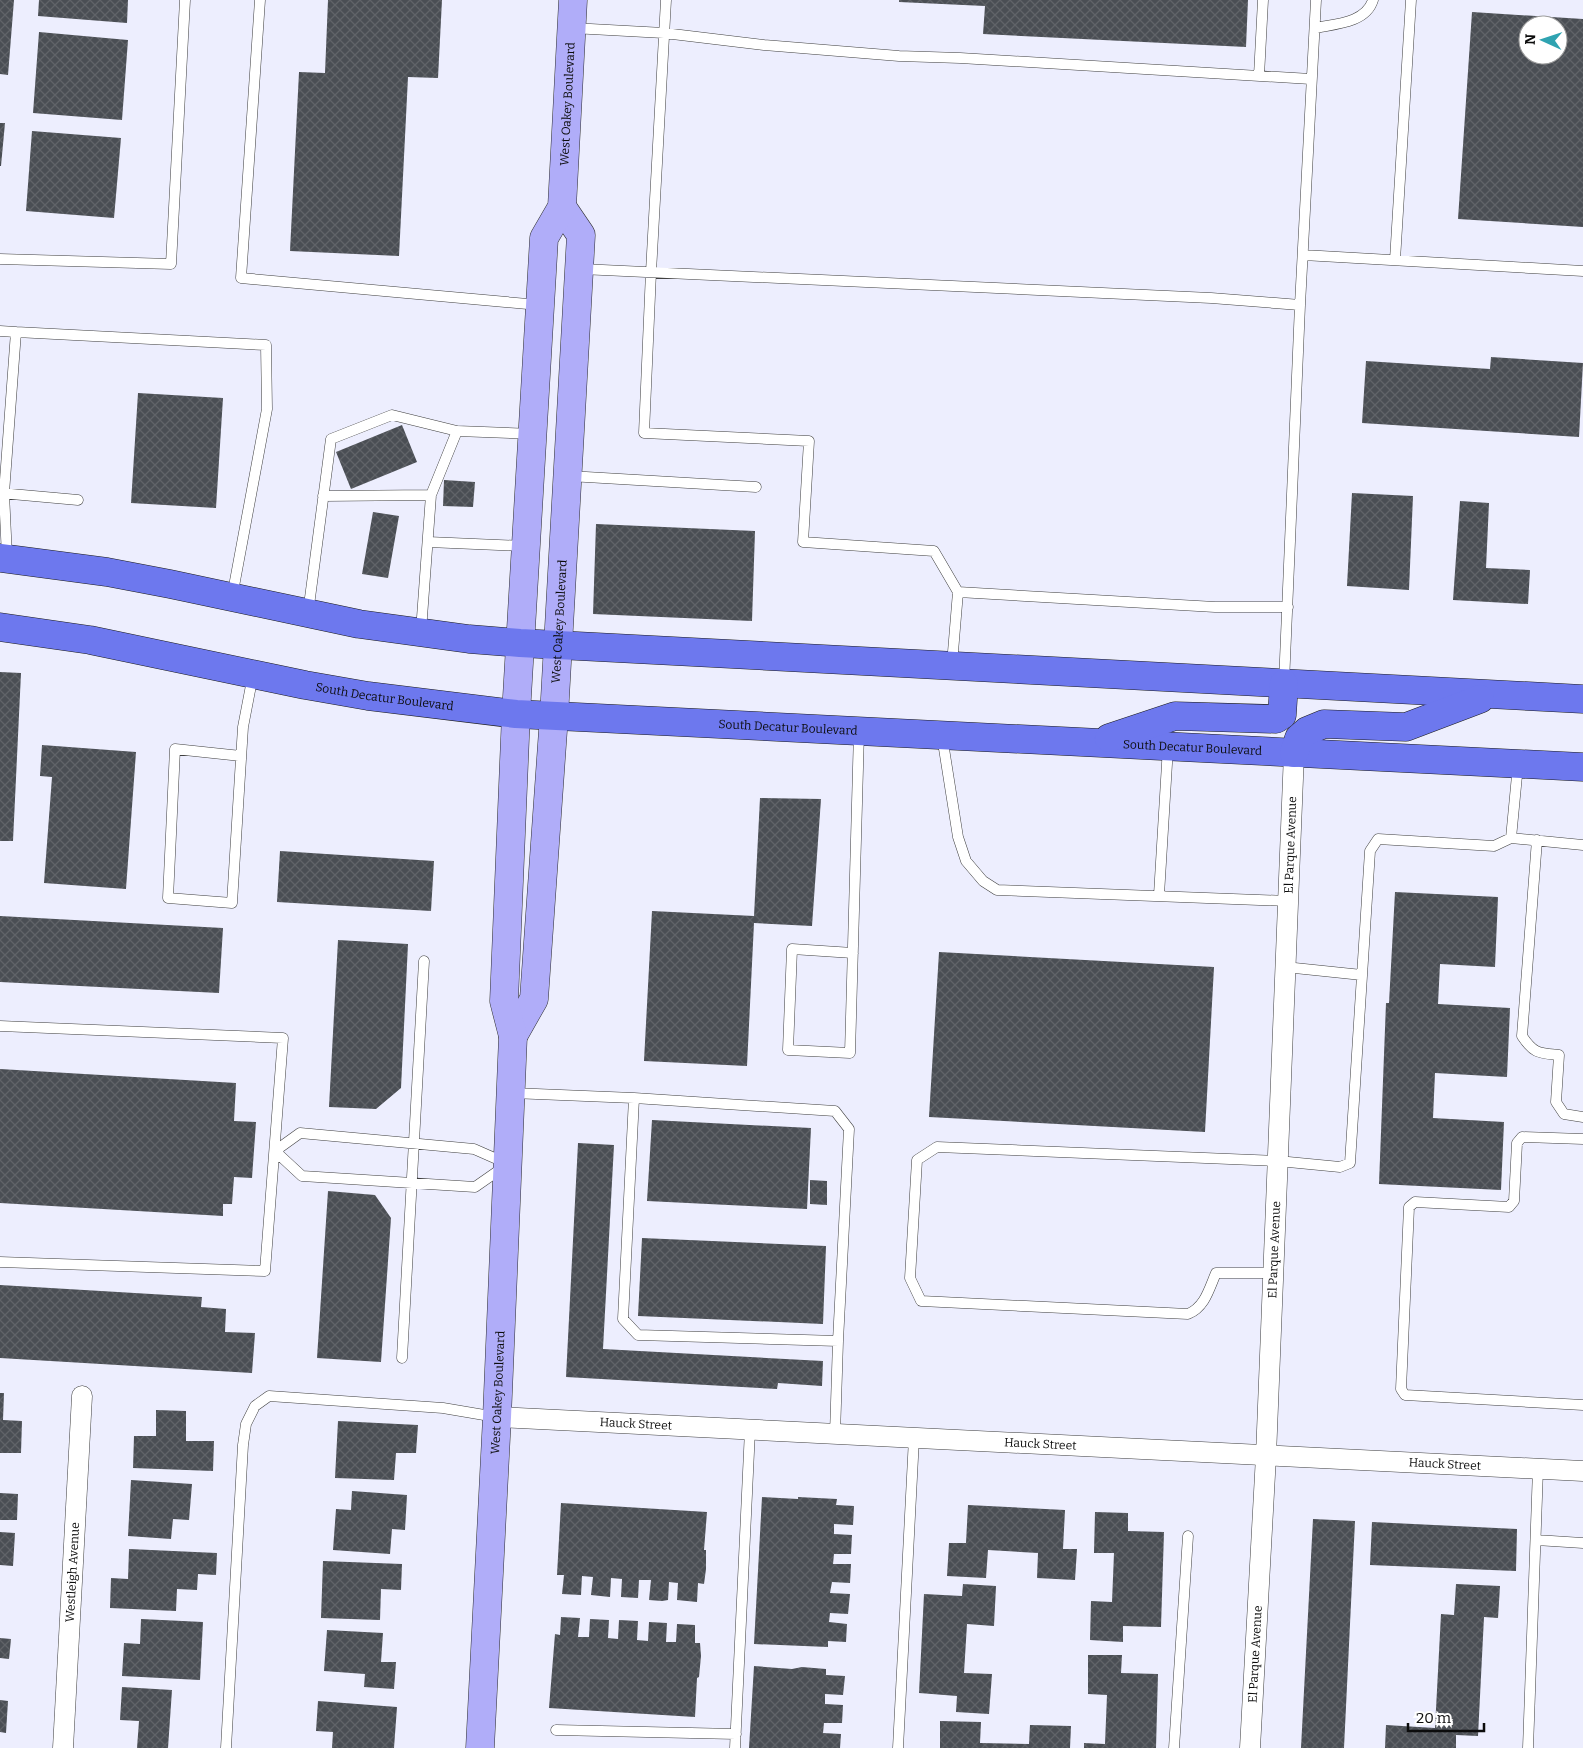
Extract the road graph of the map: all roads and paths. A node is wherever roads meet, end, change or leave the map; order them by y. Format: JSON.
{"nodes":[{"id":1,"x":185,"y":0,"type":"edge"},
{"id":2,"x":260,"y":0,"type":"edge"},
{"id":3,"x":573,"y":0,"type":"edge"},
{"id":4,"x":666,"y":0,"type":"edge"},
{"id":5,"x":1263,"y":0,"type":"edge"},
{"id":6,"x":1316,"y":0,"type":"edge"},
{"id":7,"x":1373,"y":0,"type":"edge"},
{"id":8,"x":1411,"y":0,"type":"edge"},
{"id":9,"x":571,"y":28,"type":"junction"},
{"id":10,"x":1315,"y":28,"type":"junction"},
{"id":11,"x":664,"y":32,"type":"junction"},
{"id":12,"x":1259,"y":76,"type":"junction"},
{"id":13,"x":1311,"y":79,"type":"junction"},
{"id":14,"x":562,"y":207,"type":"junction"},
{"id":15,"x":1304,"y":255,"type":"junction"},
{"id":16,"x":0,"y":259,"type":"edge"},
{"id":17,"x":1395,"y":260,"type":"junction"},
{"id":18,"x":580,"y":268,"type":"junction"},
{"id":19,"x":1583,"y":271,"type":"edge"},
{"id":20,"x":651,"y":272,"type":"junction"},
{"id":21,"x":540,"y":305,"type":"junction"},
{"id":22,"x":1300,"y":305,"type":"junction"},
{"id":23,"x":0,"y":331,"type":"edge"},
{"id":24,"x":16,"y":332,"type":"junction"},
{"id":25,"x":457,"y":431,"type":"junction"},
{"id":26,"x":533,"y":434,"type":"junction"},
{"id":27,"x":568,"y":476,"type":"junction"},
{"id":28,"x":756,"y":487,"type":"dead end"},
{"id":29,"x":2,"y":493,"type":"edge"},
{"id":30,"x":432,"y":495,"type":"junction"},
{"id":31,"x":323,"y":496,"type":"junction"},
{"id":32,"x":78,"y":500,"type":"dead end"},
{"id":33,"x":428,"y":542,"type":"junction"},
{"id":34,"x":526,"y":546,"type":"junction"},
{"id":35,"x":2,"y":560,"type":"edge"},
{"id":36,"x":958,"y":592,"type":"junction"},
{"id":37,"x":232,"y":598,"type":"junction"},
{"id":38,"x":1288,"y":607,"type":"junction"},
{"id":39,"x":308,"y":614,"type":"junction"},
{"id":40,"x":0,"y":627,"type":"edge"},
{"id":41,"x":420,"y":632,"type":"junction"},
{"id":42,"x":520,"y":643,"type":"junction"},
{"id":43,"x":558,"y":645,"type":"junction"},
{"id":44,"x":952,"y":666,"type":"junction"},
{"id":45,"x":253,"y":674,"type":"junction"},
{"id":46,"x":1284,"y":684,"type":"junction"},
{"id":47,"x":1491,"y":695,"type":"junction"},
{"id":48,"x":1583,"y":699,"type":"edge"},
{"id":49,"x":516,"y":714,"type":"junction"},
{"id":50,"x":554,"y":716,"type":"junction"},
{"id":51,"x":859,"y":731,"type":"junction"},
{"id":52,"x":942,"y":735,"type":"junction"},
{"id":53,"x":1096,"y":742,"type":"junction"},
{"id":54,"x":1168,"y":746,"type":"junction"},
{"id":55,"x":1294,"y":752,"type":"junction"},
{"id":56,"x":241,"y":756,"type":"junction"},
{"id":57,"x":1519,"y":764,"type":"junction"},
{"id":58,"x":1583,"y":767,"type":"edge"},
{"id":59,"x":1511,"y":838,"type":"junction"},
{"id":60,"x":1538,"y":840,"type":"junction"},
{"id":61,"x":1583,"y":845,"type":"edge"},
{"id":62,"x":1159,"y":895,"type":"junction"},
{"id":63,"x":1288,"y":901,"type":"junction"},
{"id":64,"x":853,"y":953,"type":"junction"},
{"id":65,"x":424,"y":961,"type":"dead end"},
{"id":66,"x":1285,"y":967,"type":"junction"},
{"id":67,"x":1362,"y":975,"type":"junction"},
{"id":68,"x":0,"y":1026,"type":"edge"},
{"id":69,"x":513,"y":1036,"type":"junction"},
{"id":70,"x":511,"y":1093,"type":"junction"},
{"id":71,"x":634,"y":1098,"type":"junction"},
{"id":72,"x":1583,"y":1117,"type":"edge"},
{"id":73,"x":1583,"y":1139,"type":"edge"},
{"id":74,"x":414,"y":1143,"type":"junction"},
{"id":75,"x":274,"y":1151,"type":"junction"},
{"id":76,"x":1278,"y":1161,"type":"junction"},
{"id":77,"x":508,"y":1164,"type":"junction"},
{"id":78,"x":412,"y":1182,"type":"junction"},
{"id":79,"x":0,"y":1262,"type":"edge"},
{"id":80,"x":1273,"y":1273,"type":"junction"},
{"id":81,"x":838,"y":1341,"type":"junction"},
{"id":82,"x":402,"y":1358,"type":"dead end"},
{"id":83,"x":82,"y":1396,"type":"dead end"},
{"id":84,"x":1583,"y":1405,"type":"edge"},
{"id":85,"x":497,"y":1417,"type":"junction"},
{"id":86,"x":750,"y":1430,"type":"junction"},
{"id":87,"x":835,"y":1434,"type":"junction"},
{"id":88,"x":914,"y":1438,"type":"junction"},
{"id":89,"x":1266,"y":1456,"type":"junction"},
{"id":90,"x":1538,"y":1469,"type":"junction"},
{"id":91,"x":1583,"y":1471,"type":"edge"},
{"id":92,"x":1188,"y":1536,"type":"dead end"},
{"id":93,"x":1536,"y":1540,"type":"junction"},
{"id":94,"x":1583,"y":1543,"type":"edge"},
{"id":95,"x":556,"y":1730,"type":"dead end"},
{"id":96,"x":736,"y":1734,"type":"junction"},
{"id":97,"x":63,"y":1748,"type":"edge"},
{"id":98,"x":226,"y":1748,"type":"edge"},
{"id":99,"x":480,"y":1748,"type":"edge"},
{"id":100,"x":735,"y":1748,"type":"edge"},
{"id":101,"x":898,"y":1748,"type":"edge"},
{"id":102,"x":1174,"y":1748,"type":"edge"},
{"id":103,"x":1250,"y":1748,"type":"edge"},
{"id":104,"x":1528,"y":1748,"type":"edge"}],
"edges":[{"from":1,"to":16,"type":"lane"},
{"from":2,"to":21,"type":"lane"},
{"from":3,"to":9,"type":"main road","name":"West Oakey Boulevard"},
{"from":4,"to":11,"type":"lane"},
{"from":5,"to":12,"type":"lane"},
{"from":6,"to":10,"type":"lane"},
{"from":7,"to":10,"type":"lane"},
{"from":8,"to":17,"type":"lane"},
{"from":9,"to":11,"type":"lane"},
{"from":9,"to":14,"type":"main road","name":"West Oakey Boulevard"},
{"from":10,"to":13,"type":"lane"},
{"from":11,"to":12,"type":"lane"},
{"from":11,"to":20,"type":"lane"},
{"from":12,"to":13,"type":"lane"},
{"from":13,"to":15,"type":"lane"},
{"from":14,"to":18,"type":"main road","name":"West Oakey Boulevard"},
{"from":14,"to":21,"type":"main road","name":"West Oakey Boulevard"},
{"from":15,"to":17,"type":"lane"},
{"from":15,"to":22,"type":"lane"},
{"from":17,"to":19,"type":"lane"},
{"from":18,"to":20,"type":"lane"},
{"from":18,"to":27,"type":"main road","name":"West Oakey Boulevard"},
{"from":20,"to":22,"type":"lane"},
{"from":20,"to":36,"type":"lane"},
{"from":21,"to":26,"type":"main road","name":"West Oakey Boulevard"},
{"from":22,"to":38,"type":"lane"},
{"from":23,"to":24,"type":"lane"},
{"from":24,"to":29,"type":"lane"},
{"from":24,"to":37,"type":"lane"},
{"from":25,"to":26,"type":"lane"},
{"from":25,"to":30,"type":"lane"},
{"from":25,"to":31,"type":"lane"},
{"from":26,"to":34,"type":"main road","name":"West Oakey Boulevard"},
{"from":27,"to":28,"type":"lane"},
{"from":27,"to":43,"type":"main road","name":"West Oakey Boulevard"},
{"from":29,"to":32,"type":"lane"},
{"from":29,"to":35,"type":"lane"},
{"from":30,"to":31,"type":"lane"},
{"from":30,"to":33,"type":"lane"},
{"from":31,"to":39,"type":"lane"},
{"from":33,"to":34,"type":"lane"},
{"from":33,"to":41,"type":"lane"},
{"from":34,"to":42,"type":"main road","name":"West Oakey Boulevard"},
{"from":35,"to":37,"type":"main road"},
{"from":36,"to":38,"type":"lane"},
{"from":36,"to":44,"type":"lane"},
{"from":37,"to":39,"type":"main road"},
{"from":38,"to":46,"type":"lane"},
{"from":39,"to":41,"type":"main road"},
{"from":40,"to":45,"type":"main road","name":"South Decatur Boulevard"},
{"from":41,"to":42,"type":"main road"},
{"from":42,"to":43,"type":"main road"},
{"from":42,"to":49,"type":"main road","name":"West Oakey Boulevard"},
{"from":43,"to":44,"type":"main road"},
{"from":43,"to":50,"type":"main road","name":"West Oakey Boulevard"},
{"from":44,"to":46,"type":"main road"},
{"from":45,"to":49,"type":"main road","name":"South Decatur Boulevard"},
{"from":45,"to":56,"type":"lane"},
{"from":46,"to":47,"type":"main road"},
{"from":46,"to":53,"type":"main road"},
{"from":47,"to":48,"type":"main road"},
{"from":47,"to":55,"type":"main road"},
{"from":49,"to":50,"type":"main road","name":"South Decatur Boulevard"},
{"from":49,"to":69,"type":"main road","name":"West Oakey Boulevard"},
{"from":50,"to":51,"type":"main road","name":"South Decatur Boulevard"},
{"from":50,"to":69,"type":"main road","name":"West Oakey Boulevard"},
{"from":51,"to":52,"type":"main road","name":"South Decatur Boulevard"},
{"from":51,"to":64,"type":"lane"},
{"from":52,"to":53,"type":"main road","name":"South Decatur Boulevard"},
{"from":52,"to":62,"type":"lane"},
{"from":53,"to":54,"type":"main road","name":"South Decatur Boulevard"},
{"from":54,"to":55,"type":"main road","name":"South Decatur Boulevard"},
{"from":54,"to":62,"type":"lane"},
{"from":55,"to":57,"type":"main road","name":"South Decatur Boulevard"},
{"from":55,"to":63,"type":"street","name":"El Parque Avenue"},
{"from":56,"to":56,"type":"lane"},
{"from":57,"to":58,"type":"main road","name":"South Decatur Boulevard"},
{"from":57,"to":59,"type":"lane"},
{"from":59,"to":60,"type":"lane"},
{"from":59,"to":67,"type":"lane"},
{"from":60,"to":61,"type":"lane"},
{"from":60,"to":72,"type":"lane"},
{"from":62,"to":63,"type":"lane"},
{"from":63,"to":66,"type":"street","name":"El Parque Avenue"},
{"from":64,"to":64,"type":"lane"},
{"from":65,"to":74,"type":"lane"},
{"from":66,"to":67,"type":"lane"},
{"from":66,"to":76,"type":"street","name":"El Parque Avenue"},
{"from":67,"to":76,"type":"lane"},
{"from":68,"to":75,"type":"lane"},
{"from":69,"to":70,"type":"main road","name":"West Oakey Boulevard"},
{"from":70,"to":71,"type":"lane"},
{"from":70,"to":77,"type":"main road","name":"West Oakey Boulevard"},
{"from":71,"to":81,"type":"lane"},
{"from":71,"to":81,"type":"lane"},
{"from":73,"to":84,"type":"lane"},
{"from":74,"to":75,"type":"lane"},
{"from":74,"to":77,"type":"lane"},
{"from":74,"to":78,"type":"lane"},
{"from":75,"to":78,"type":"lane"},
{"from":75,"to":79,"type":"lane"},
{"from":76,"to":80,"type":"street","name":"El Parque Avenue"},
{"from":76,"to":80,"type":"lane"},
{"from":77,"to":78,"type":"lane"},
{"from":77,"to":85,"type":"main road","name":"West Oakey Boulevard"},
{"from":78,"to":82,"type":"lane"},
{"from":80,"to":89,"type":"street","name":"El Parque Avenue"},
{"from":81,"to":87,"type":"lane"},
{"from":83,"to":97,"type":"street","name":"Westleigh Avenue"},
{"from":85,"to":86,"type":"street","name":"Hauck Street"},
{"from":85,"to":98,"type":"lane"},
{"from":85,"to":99,"type":"main road","name":"West Oakey Boulevard"},
{"from":86,"to":87,"type":"street","name":"Hauck Street"},
{"from":86,"to":96,"type":"lane"},
{"from":87,"to":88,"type":"street","name":"Hauck Street"},
{"from":88,"to":89,"type":"street","name":"Hauck Street"},
{"from":88,"to":101,"type":"lane"},
{"from":89,"to":90,"type":"street","name":"Hauck Street"},
{"from":89,"to":103,"type":"street","name":"El Parque Avenue"},
{"from":90,"to":91,"type":"street","name":"Hauck Street"},
{"from":90,"to":93,"type":"lane"},
{"from":92,"to":102,"type":"lane"},
{"from":93,"to":94,"type":"lane"},
{"from":93,"to":104,"type":"lane"},
{"from":95,"to":96,"type":"lane"},
{"from":96,"to":100,"type":"lane"}]}
